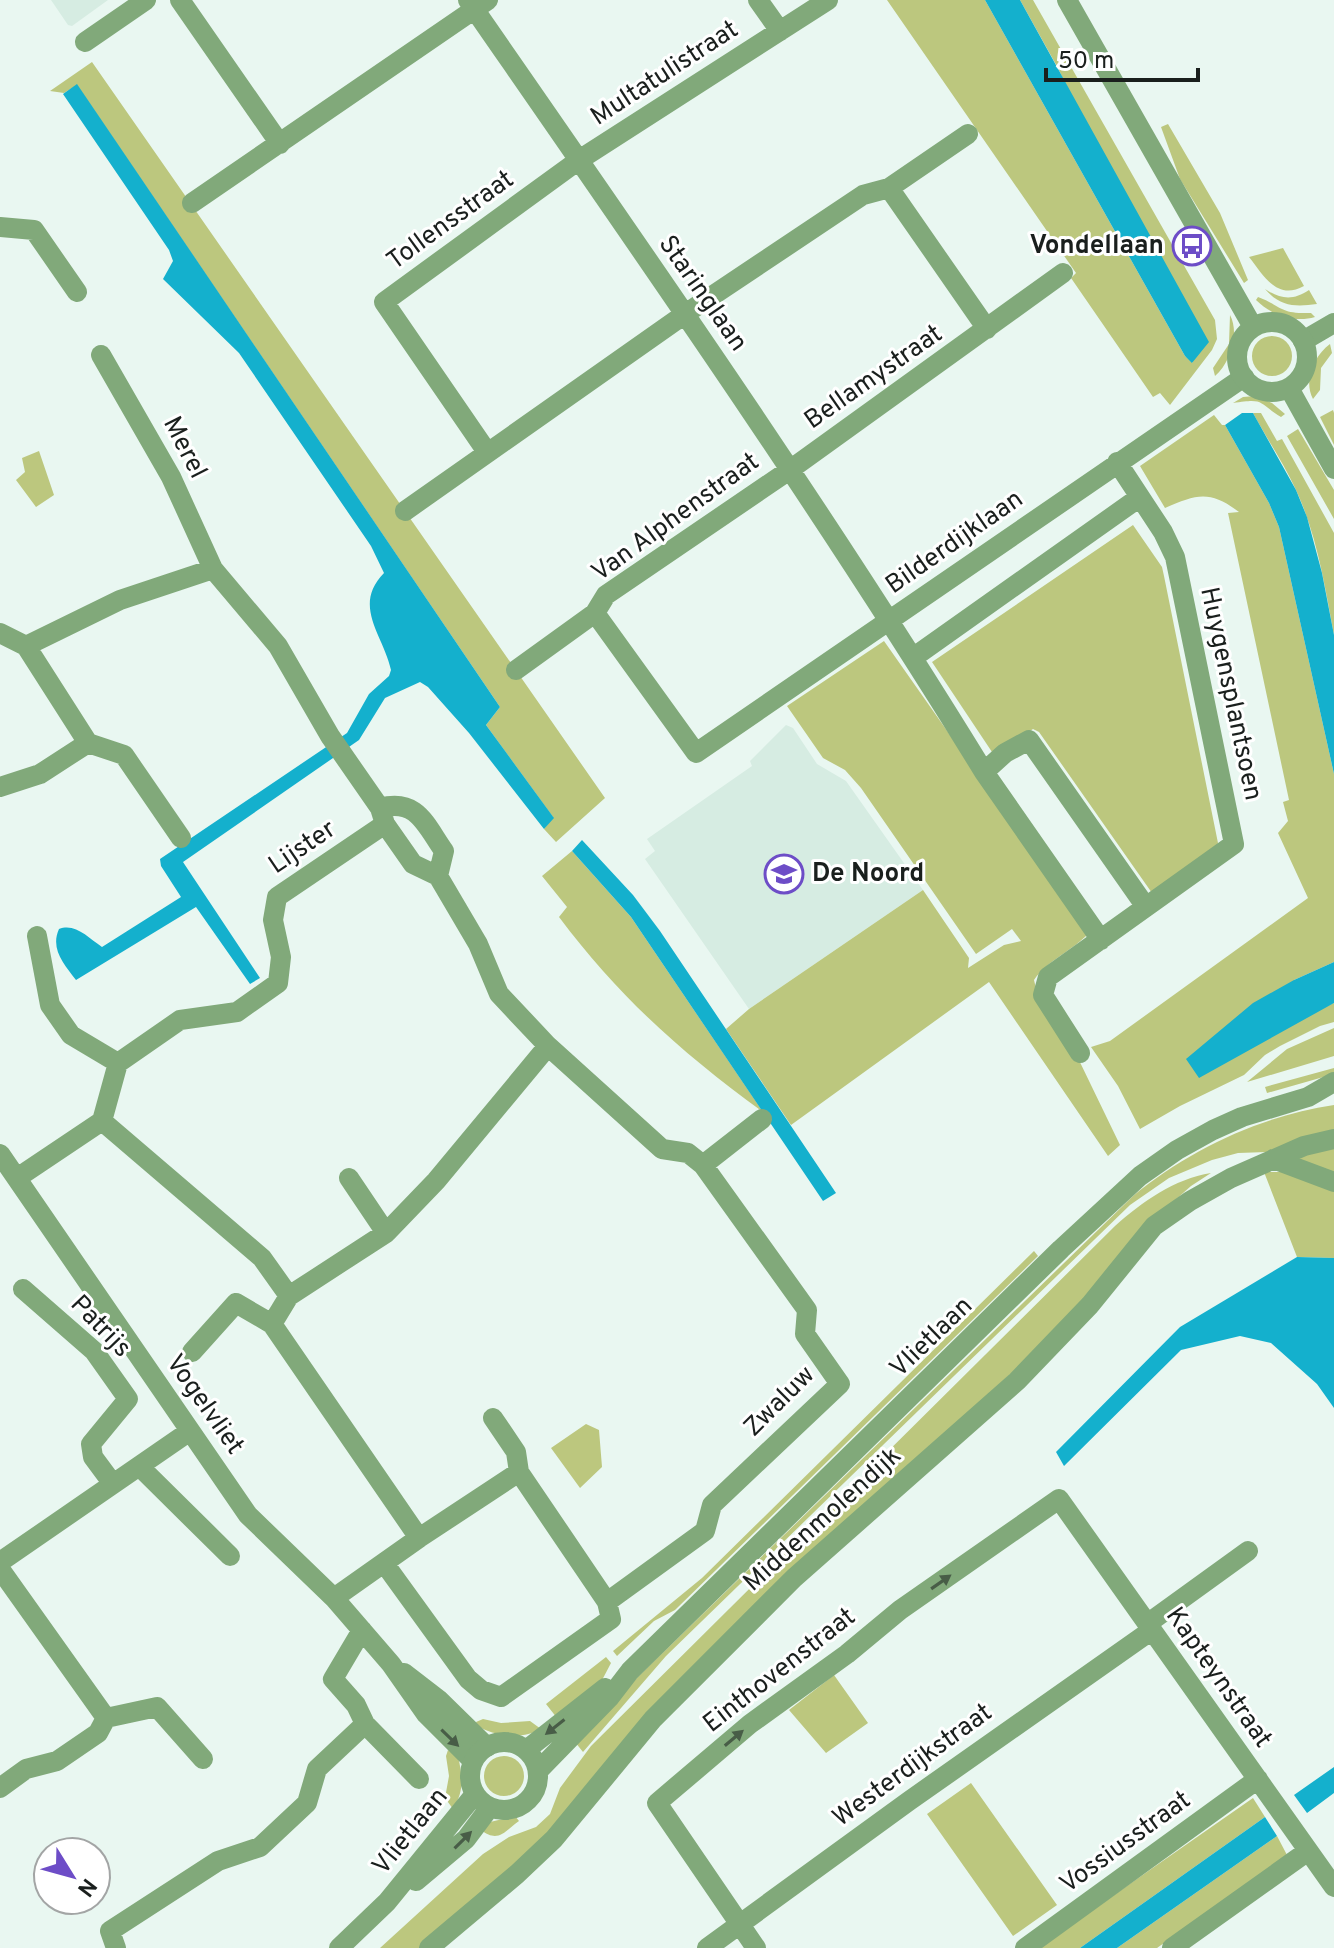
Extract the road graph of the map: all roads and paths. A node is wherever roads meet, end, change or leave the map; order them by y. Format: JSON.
{"nodes":[{"id":1,"x":146,"y":0,"type":"edge"},
{"id":2,"x":180,"y":0,"type":"edge"},
{"id":3,"x":758,"y":0,"type":"edge"},
{"id":4,"x":828,"y":0,"type":"edge"},
{"id":5,"x":1067,"y":0,"type":"edge"},
{"id":6,"x":477,"y":3,"type":"edge"},
{"id":7,"x":780,"y":31,"type":"junction"},
{"id":8,"x":85,"y":42,"type":"dead end"},
{"id":9,"x":968,"y":134,"type":"dead end"},
{"id":10,"x":280,"y":144,"type":"junction"},
{"id":11,"x":579,"y":160,"type":"junction"},
{"id":12,"x":889,"y":188,"type":"junction"},
{"id":13,"x":192,"y":203,"type":"dead end"},
{"id":14,"x":0,"y":227,"type":"edge"},
{"id":15,"x":1063,"y":273,"type":"dead end"},
{"id":16,"x":77,"y":292,"type":"dead end"},
{"id":17,"x":685,"y":314,"type":"junction"},
{"id":18,"x":1334,"y":323,"type":"edge"},
{"id":19,"x":1253,"y":327,"type":"junction"},
{"id":20,"x":987,"y":329,"type":"junction"},
{"id":21,"x":1303,"y":341,"type":"junction"},
{"id":22,"x":101,"y":355,"type":"dead end"},
{"id":23,"x":1244,"y":377,"type":"junction"},
{"id":24,"x":1289,"y":388,"type":"junction"},
{"id":25,"x":487,"y":452,"type":"junction"},
{"id":26,"x":1117,"y":462,"type":"junction"},
{"id":27,"x":791,"y":469,"type":"junction"},
{"id":28,"x":1334,"y":469,"type":"edge"},
{"id":29,"x":1140,"y":497,"type":"junction"},
{"id":30,"x":405,"y":511,"type":"dead end"},
{"id":31,"x":213,"y":569,"type":"junction"},
{"id":32,"x":595,"y":613,"type":"junction"},
{"id":33,"x":890,"y":619,"type":"junction"},
{"id":34,"x":0,"y":633,"type":"edge"},
{"id":35,"x":26,"y":646,"type":"junction"},
{"id":36,"x":914,"y":657,"type":"junction"},
{"id":37,"x":516,"y":670,"type":"dead end"},
{"id":38,"x":88,"y":743,"type":"junction"},
{"id":39,"x":696,"y":753,"type":"joint"},
{"id":40,"x":984,"y":772,"type":"junction"},
{"id":41,"x":0,"y":787,"type":"edge"},
{"id":42,"x":382,"y":816,"type":"junction"},
{"id":43,"x":181,"y":838,"type":"dead end"},
{"id":44,"x":438,"y":876,"type":"junction"},
{"id":45,"x":1146,"y":907,"type":"junction"},
{"id":46,"x":37,"y":936,"type":"dead end"},
{"id":47,"x":1101,"y":940,"type":"junction"},
{"id":48,"x":548,"y":1046,"type":"junction"},
{"id":49,"x":1080,"y":1053,"type":"dead end"},
{"id":50,"x":118,"y":1063,"type":"junction"},
{"id":51,"x":1334,"y":1082,"type":"edge"},
{"id":52,"x":1308,"y":1097,"type":"junction"},
{"id":53,"x":1334,"y":1098,"type":"edge"},
{"id":54,"x":762,"y":1119,"type":"dead end"},
{"id":55,"x":102,"y":1121,"type":"junction"},
{"id":56,"x":1334,"y":1139,"type":"edge"},
{"id":57,"x":0,"y":1154,"type":"edge"},
{"id":58,"x":1273,"y":1159,"type":"junction"},
{"id":59,"x":703,"y":1165,"type":"junction"},
{"id":60,"x":17,"y":1178,"type":"junction"},
{"id":61,"x":349,"y":1178,"type":"dead end"},
{"id":62,"x":1334,"y":1182,"type":"edge"},
{"id":63,"x":386,"y":1233,"type":"junction"},
{"id":64,"x":23,"y":1289,"type":"dead end"},
{"id":65,"x":289,"y":1296,"type":"junction"},
{"id":66,"x":272,"y":1324,"type":"junction"},
{"id":67,"x":192,"y":1352,"type":"dead end"},
{"id":68,"x":493,"y":1418,"type":"dead end"},
{"id":69,"x":190,"y":1431,"type":"junction"},
{"id":70,"x":139,"y":1466,"type":"junction"},
{"id":71,"x":519,"y":1472,"type":"junction"},
{"id":72,"x":113,"y":1484,"type":"junction"},
{"id":73,"x":1059,"y":1499,"type":"joint"},
{"id":74,"x":419,"y":1538,"type":"junction"},
{"id":75,"x":1248,"y":1551,"type":"dead end"},
{"id":76,"x":230,"y":1556,"type":"dead end"},
{"id":77,"x":0,"y":1562,"type":"edge"},
{"id":78,"x":384,"y":1563,"type":"junction"},
{"id":79,"x":0,"y":1569,"type":"edge"},
{"id":80,"x":334,"y":1598,"type":"junction"},
{"id":81,"x":607,"y":1602,"type":"junction"},
{"id":82,"x":1150,"y":1627,"type":"junction"},
{"id":83,"x":362,"y":1630,"type":"junction"},
{"id":84,"x":630,"y":1671,"type":"junction"},
{"id":85,"x":106,"y":1718,"type":"junction"},
{"id":86,"x":365,"y":1724,"type":"junction"},
{"id":87,"x":526,"y":1750,"type":"junction"},
{"id":88,"x":480,"y":1754,"type":"junction"},
{"id":89,"x":203,"y":1759,"type":"dead end"},
{"id":90,"x":538,"y":1771,"type":"junction"},
{"id":91,"x":419,"y":1779,"type":"dead end"},
{"id":92,"x":1258,"y":1779,"type":"junction"},
{"id":93,"x":0,"y":1788,"type":"edge"},
{"id":94,"x":482,"y":1801,"type":"junction"},
{"id":95,"x":1308,"y":1851,"type":"junction"},
{"id":96,"x":1334,"y":1887,"type":"edge"},
{"id":97,"x":740,"y":1925,"type":"junction"},
{"id":98,"x":116,"y":1948,"type":"edge"},
{"id":99,"x":339,"y":1948,"type":"edge"},
{"id":100,"x":429,"y":1948,"type":"edge"},
{"id":101,"x":707,"y":1948,"type":"edge"},
{"id":102,"x":756,"y":1948,"type":"edge"},
{"id":103,"x":1025,"y":1948,"type":"edge"},
{"id":104,"x":1172,"y":1948,"type":"edge"}],
"edges":[{"from":1,"to":8,"type":"street"},
{"from":2,"to":10,"type":"street"},
{"from":3,"to":7,"type":"street","name":"Multatulistraat"},
{"from":4,"to":7,"type":"street","name":"Multatulistraat"},
{"from":5,"to":19,"type":"street"},
{"from":6,"to":10,"type":"street"},
{"from":6,"to":11,"type":"street","name":"Staringlaan"},
{"from":7,"to":11,"type":"street","name":"Multatulistraat"},
{"from":9,"to":12,"type":"street"},
{"from":10,"to":13,"type":"street"},
{"from":11,"to":17,"type":"street","name":"Staringlaan"},
{"from":11,"to":25,"type":"street","name":"Tollensstraat"},
{"from":12,"to":17,"type":"street"},
{"from":12,"to":20,"type":"street"},
{"from":14,"to":16,"type":"street"},
{"from":15,"to":20,"type":"street","name":"Bellamystraat"},
{"from":17,"to":25,"type":"street"},
{"from":17,"to":27,"type":"street","name":"Staringlaan"},
{"from":18,"to":21,"type":"street"},
{"from":19,"to":21,"type":"street"},
{"from":19,"to":23,"type":"street"},
{"from":20,"to":27,"type":"street","name":"Bellamystraat"},
{"from":21,"to":24,"type":"street"},
{"from":22,"to":31,"type":"street","name":"Merel"},
{"from":23,"to":24,"type":"street"},
{"from":23,"to":26,"type":"street","name":"Bilderdijklaan"},
{"from":24,"to":28,"type":"street"},
{"from":25,"to":30,"type":"street"},
{"from":26,"to":29,"type":"street","name":"Huygensplantsoen"},
{"from":26,"to":33,"type":"street","name":"Bilderdijklaan"},
{"from":27,"to":32,"type":"street","name":"Van Alphenstraat"},
{"from":27,"to":33,"type":"street","name":"Staringlaan"},
{"from":29,"to":36,"type":"street"},
{"from":29,"to":45,"type":"street","name":"Huygensplantsoen"},
{"from":31,"to":35,"type":"street"},
{"from":31,"to":42,"type":"street","name":"Merel"},
{"from":32,"to":37,"type":"street","name":"Van Alphenstraat"},
{"from":32,"to":39,"type":"street","name":"Van Alphenstraat"},
{"from":33,"to":36,"type":"street"},
{"from":33,"to":39,"type":"street","name":"Bilderdijklaan"},
{"from":34,"to":35,"type":"street"},
{"from":35,"to":38,"type":"street"},
{"from":36,"to":40,"type":"street"},
{"from":38,"to":41,"type":"street"},
{"from":38,"to":43,"type":"street"},
{"from":40,"to":45,"type":"street"},
{"from":40,"to":47,"type":"street"},
{"from":42,"to":44,"type":"street"},
{"from":42,"to":44,"type":"street"},
{"from":42,"to":50,"type":"street","name":"Lijster"},
{"from":44,"to":48,"type":"street"},
{"from":45,"to":47,"type":"street","name":"Huygensplantsoen"},
{"from":46,"to":50,"type":"street"},
{"from":47,"to":49,"type":"street","name":"Huygensplantsoen"},
{"from":48,"to":59,"type":"street"},
{"from":48,"to":63,"type":"street"},
{"from":50,"to":55,"type":"street"},
{"from":51,"to":52,"type":"street","name":"Vlietlaan"},
{"from":52,"to":53,"type":"street","name":"Vlietlaan"},
{"from":52,"to":84,"type":"street","name":"Vlietlaan"},
{"from":54,"to":59,"type":"street"},
{"from":55,"to":60,"type":"street"},
{"from":55,"to":65,"type":"street"},
{"from":56,"to":58,"type":"street","name":"Middenmolendijk"},
{"from":57,"to":60,"type":"street","name":"Vogelvliet"},
{"from":58,"to":62,"type":"street"},
{"from":58,"to":100,"type":"street","name":"Middenmolendijk"},
{"from":59,"to":81,"type":"street","name":"Zwaluw"},
{"from":60,"to":69,"type":"street","name":"Vogelvliet"},
{"from":61,"to":63,"type":"street"},
{"from":63,"to":65,"type":"street"},
{"from":64,"to":72,"type":"street","name":"Patrijs"},
{"from":65,"to":66,"type":"street"},
{"from":66,"to":67,"type":"street"},
{"from":66,"to":74,"type":"street"},
{"from":68,"to":71,"type":"street"},
{"from":69,"to":70,"type":"street"},
{"from":69,"to":80,"type":"street","name":"Vogelvliet"},
{"from":70,"to":72,"type":"street"},
{"from":70,"to":76,"type":"street"},
{"from":71,"to":74,"type":"street"},
{"from":71,"to":81,"type":"street"},
{"from":72,"to":77,"type":"street"},
{"from":73,"to":82,"type":"street","name":"Kapteynstraat"},
{"from":97,"to":73,"type":"street","name":"Einthovenstraat","one_way":true},
{"from":74,"to":78,"type":"street"},
{"from":75,"to":82,"type":"street","name":"Westerdijkstraat"},
{"from":78,"to":80,"type":"street"},
{"from":78,"to":81,"type":"street","name":"Zwaluw"},
{"from":79,"to":85,"type":"street"},
{"from":80,"to":83,"type":"street","name":"Vogelvliet"},
{"from":82,"to":92,"type":"street","name":"Kapteynstraat"},
{"from":82,"to":97,"type":"street","name":"Westerdijkstraat"},
{"from":83,"to":86,"type":"street"},
{"from":83,"to":88,"type":"street","name":"Vogelvliet"},
{"from":84,"to":87,"type":"street","name":"Vlietlaan","one_way":true},
{"from":84,"to":90,"type":"street","name":"Vlietlaan"},
{"from":85,"to":89,"type":"street"},
{"from":85,"to":93,"type":"street"},
{"from":86,"to":91,"type":"street"},
{"from":86,"to":98,"type":"street"},
{"from":87,"to":88,"type":"street"},
{"from":87,"to":90,"type":"street"},
{"from":88,"to":94,"type":"street"},
{"from":90,"to":94,"type":"street"},
{"from":92,"to":95,"type":"street","name":"Kapteynstraat"},
{"from":92,"to":103,"type":"street","name":"Vossiusstraat"},
{"from":94,"to":99,"type":"street","name":"Vlietlaan"},
{"from":95,"to":96,"type":"street","name":"Kapteynstraat"},
{"from":95,"to":104,"type":"street"},
{"from":97,"to":101,"type":"street","name":"Westerdijkstraat"},
{"from":97,"to":102,"type":"street"}]}
